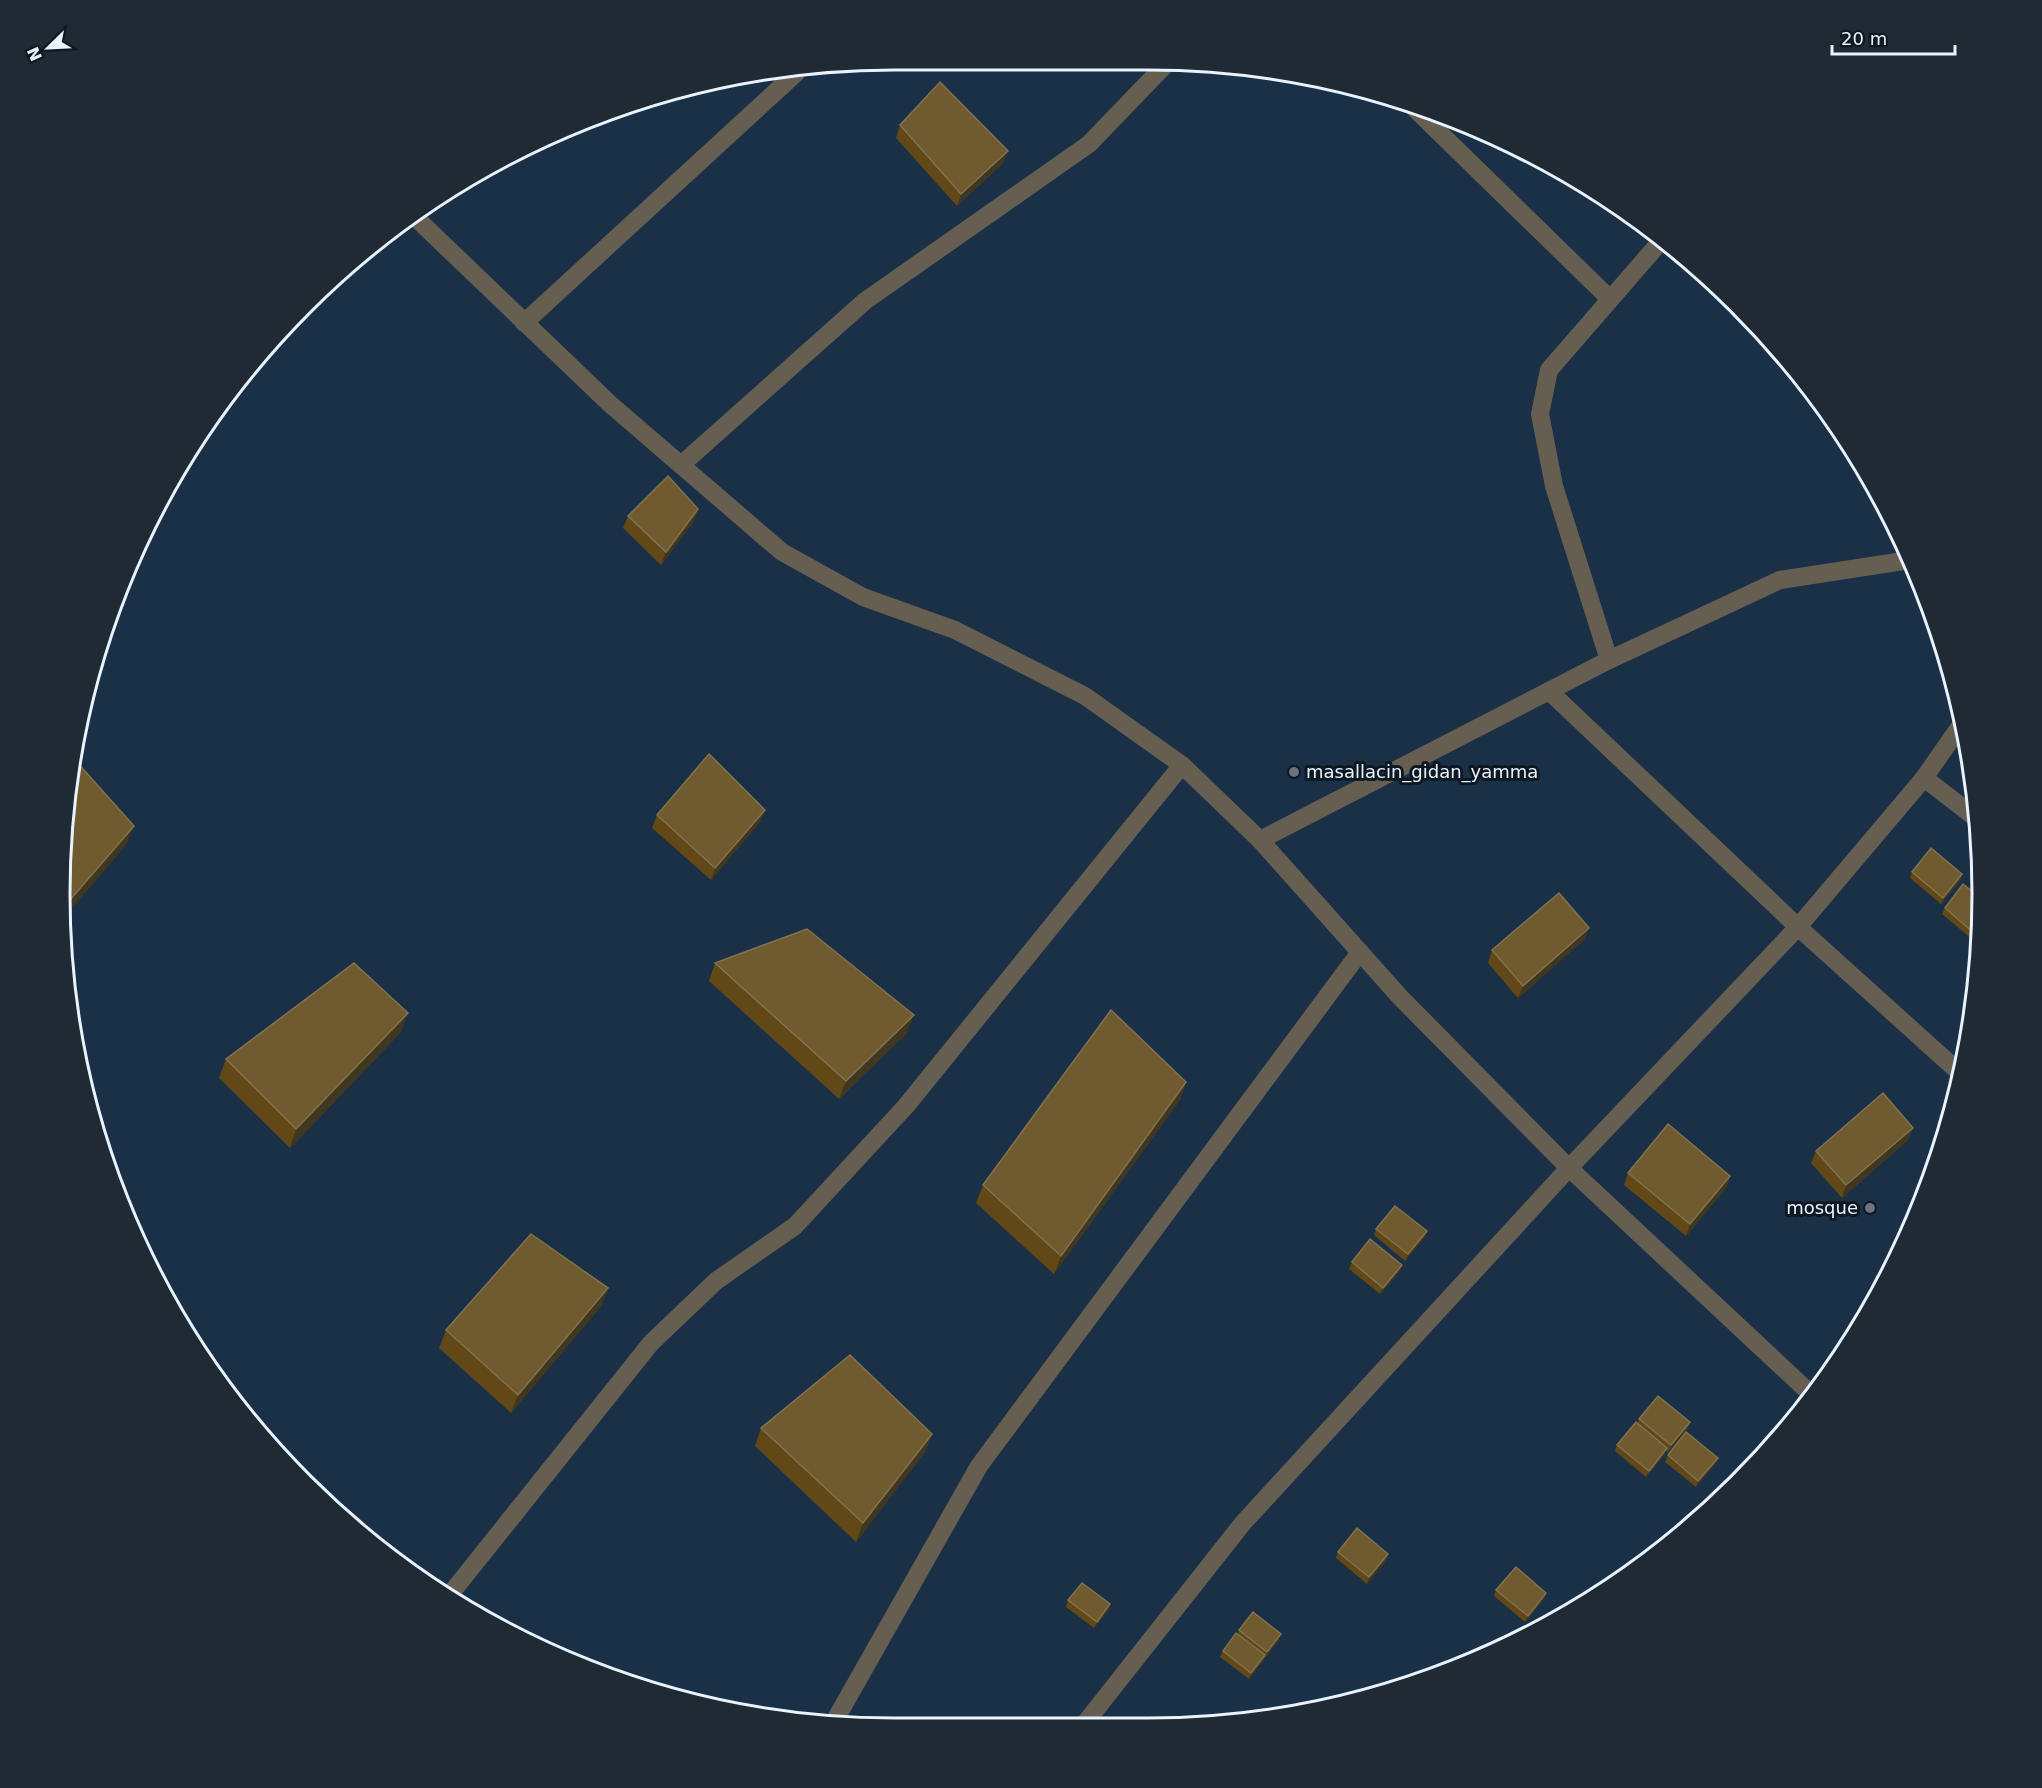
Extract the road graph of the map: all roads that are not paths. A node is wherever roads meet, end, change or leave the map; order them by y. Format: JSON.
{"nodes":[{"id":1,"x":1160,"y":70,"type":"edge"},
{"id":2,"x":791,"y":78,"type":"edge"},
{"id":3,"x":1426,"y":119,"type":"edge"},
{"id":4,"x":419,"y":221,"type":"edge"},
{"id":5,"x":1656,"y":247,"type":"edge"},
{"id":6,"x":1610,"y":299,"type":"junction"},
{"id":7,"x":524,"y":323,"type":"junction"},
{"id":8,"x":681,"y":465,"type":"junction"},
{"id":9,"x":1901,"y":561,"type":"edge"},
{"id":10,"x":1609,"y":660,"type":"junction"},
{"id":11,"x":1549,"y":691,"type":"junction"},
{"id":12,"x":1956,"y":732,"type":"edge"},
{"id":13,"x":1182,"y":765,"type":"junction"},
{"id":14,"x":1924,"y":778,"type":"junction"},
{"id":15,"x":1967,"y":811,"type":"edge"},
{"id":16,"x":1260,"y":840,"type":"junction"},
{"id":17,"x":1798,"y":927,"type":"junction"},
{"id":18,"x":1360,"y":952,"type":"junction"},
{"id":19,"x":1953,"y":1067,"type":"edge"},
{"id":20,"x":1569,"y":1168,"type":"junction"},
{"id":21,"x":1805,"y":1389,"type":"edge"},
{"id":22,"x":454,"y":1590,"type":"edge"},
{"id":23,"x":838,"y":1716,"type":"edge"},
{"id":24,"x":1089,"y":1718,"type":"edge"}],
"edges":[{"from":1,"to":8,"type":"street"},
{"from":2,"to":7,"type":"street"},
{"from":3,"to":6,"type":"street"},
{"from":4,"to":7,"type":"street"},
{"from":5,"to":6,"type":"street"},
{"from":6,"to":10,"type":"street"},
{"from":7,"to":8,"type":"street"},
{"from":8,"to":13,"type":"street"},
{"from":9,"to":10,"type":"street"},
{"from":10,"to":11,"type":"street"},
{"from":11,"to":16,"type":"street"},
{"from":11,"to":17,"type":"street"},
{"from":12,"to":14,"type":"street"},
{"from":13,"to":16,"type":"street"},
{"from":13,"to":22,"type":"street"},
{"from":14,"to":15,"type":"street"},
{"from":14,"to":17,"type":"street"},
{"from":16,"to":18,"type":"street"},
{"from":17,"to":19,"type":"street"},
{"from":17,"to":20,"type":"street"},
{"from":18,"to":20,"type":"street"},
{"from":18,"to":23,"type":"street"},
{"from":20,"to":21,"type":"street"},
{"from":20,"to":24,"type":"street"}]}
